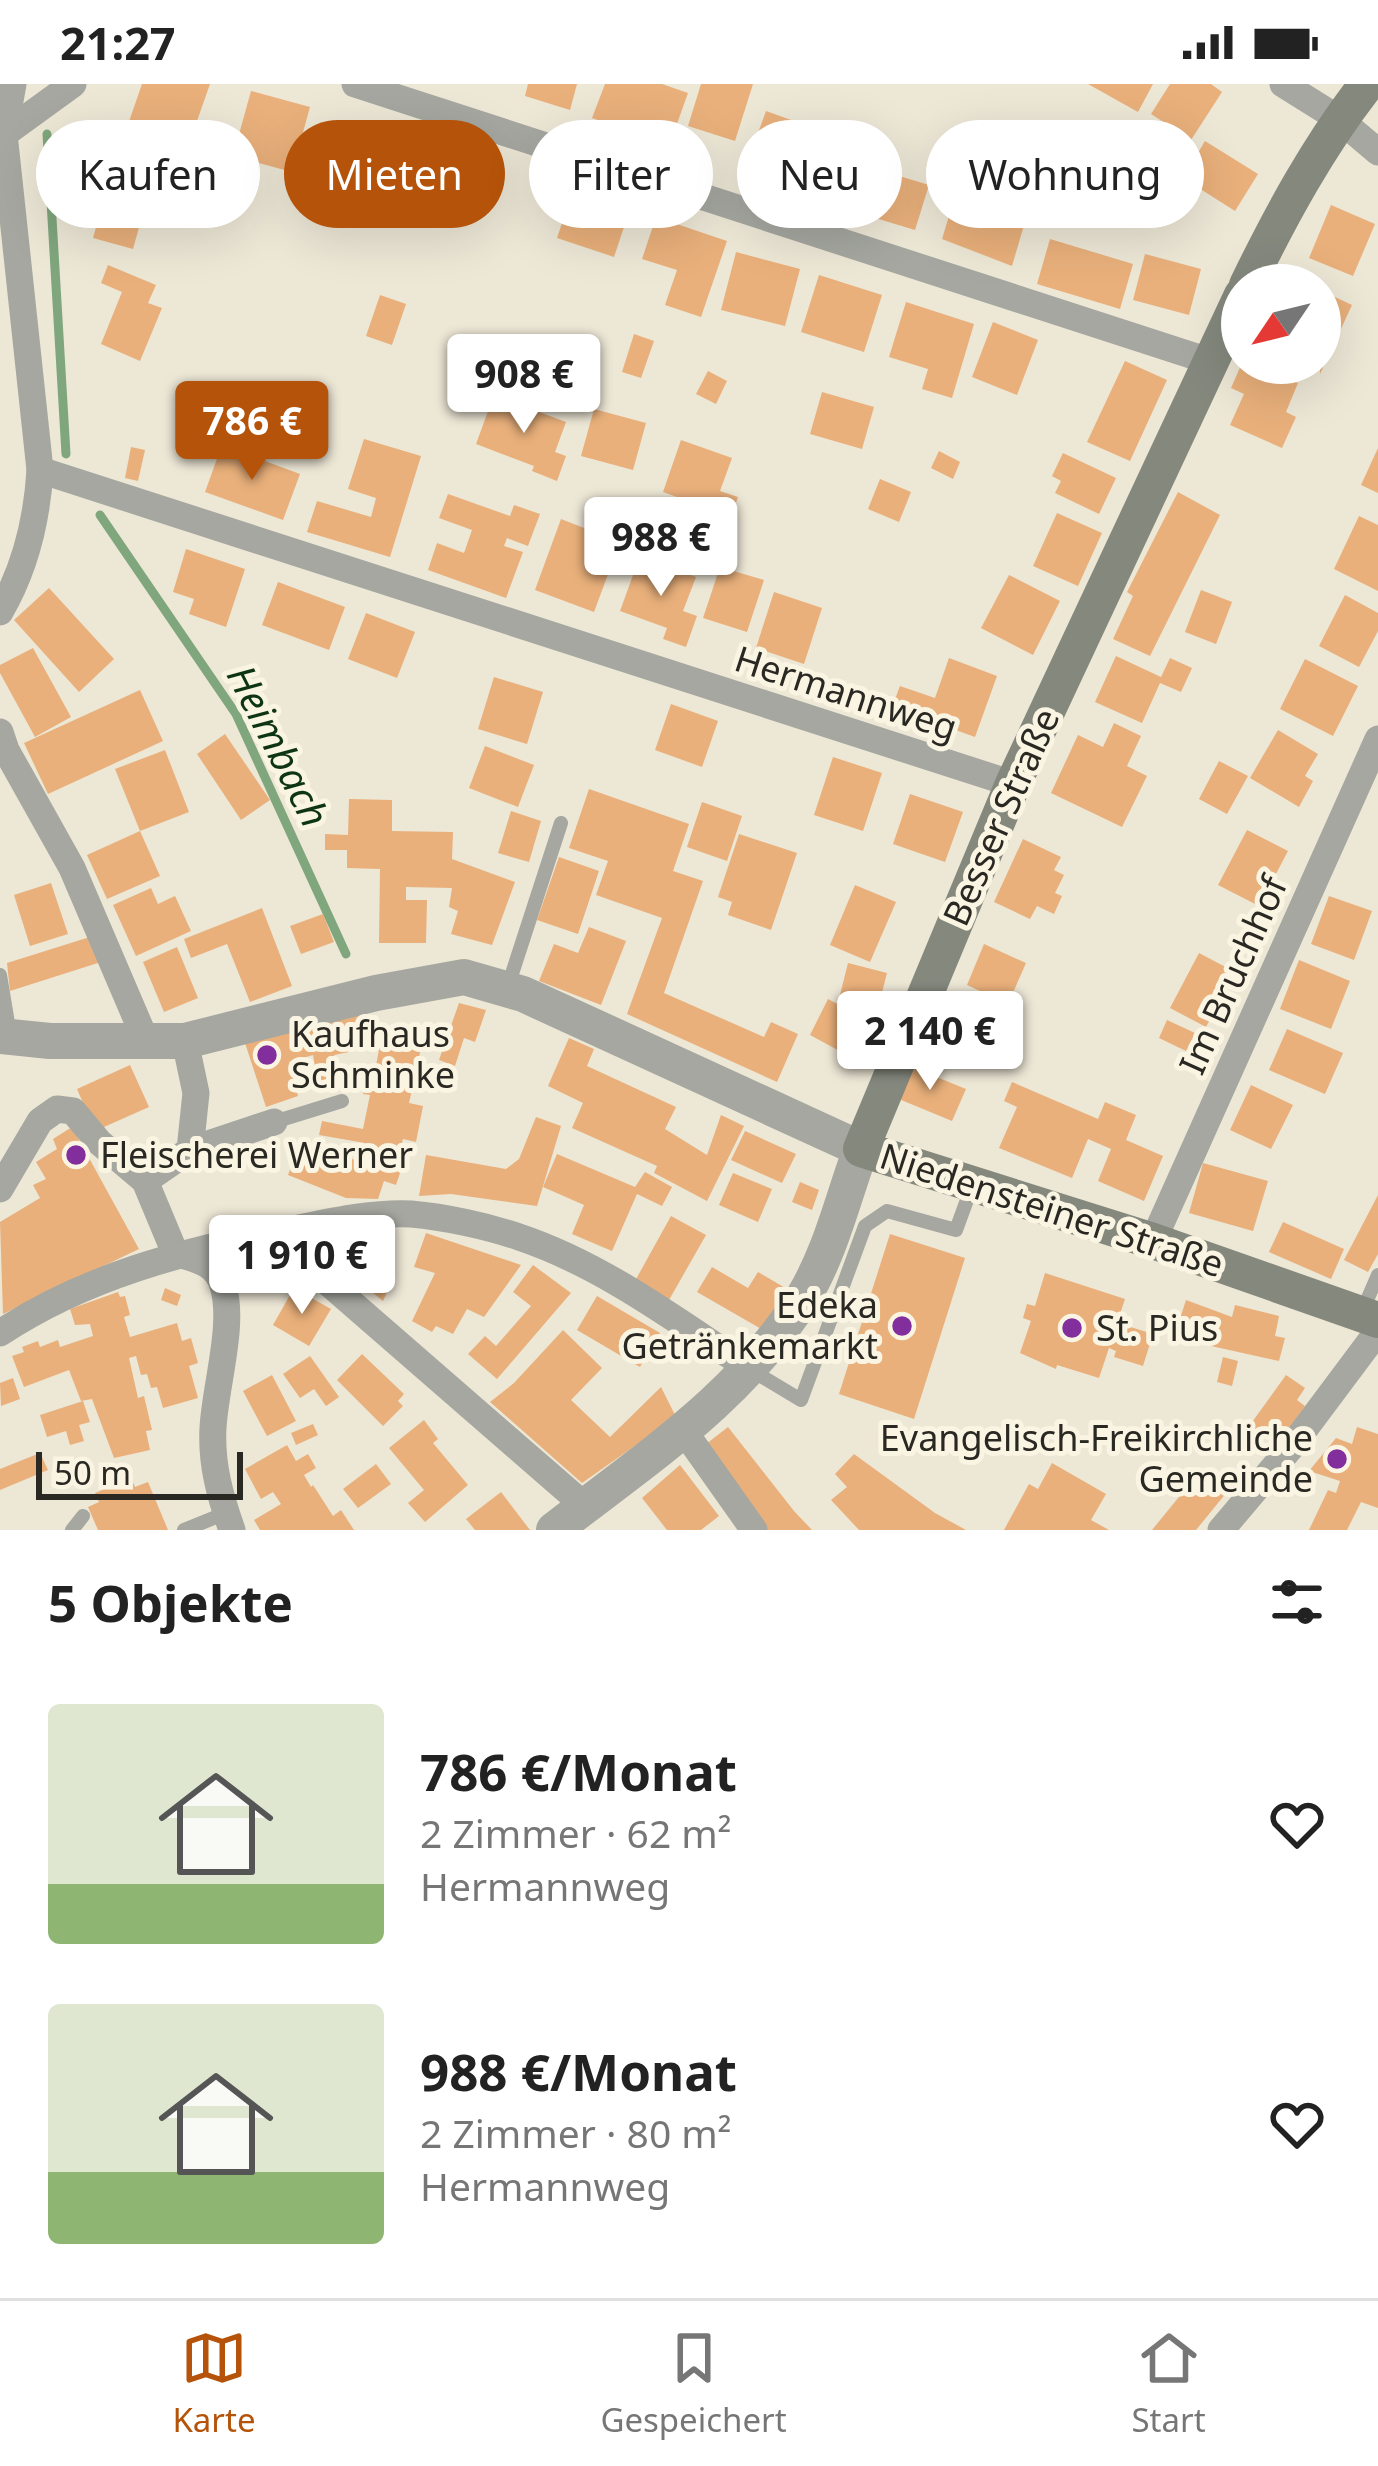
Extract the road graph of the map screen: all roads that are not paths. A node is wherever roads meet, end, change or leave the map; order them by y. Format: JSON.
{"nodes":[{"id":1,"x":13,"y":84,"type":"edge"},
{"id":2,"x":73,"y":84,"type":"edge"},
{"id":3,"x":356,"y":84,"type":"edge"},
{"id":4,"x":1283,"y":84,"type":"edge"},
{"id":5,"x":1367,"y":84,"type":"edge"},
{"id":6,"x":1340,"y":119,"type":"junction"},
{"id":7,"x":2,"y":135,"type":"edge"},
{"id":8,"x":1378,"y":152,"type":"edge"},
{"id":9,"x":1257,"y":264,"type":"edge"},
{"id":10,"x":1221,"y":338,"type":"edge"},
{"id":11,"x":1209,"y":362,"type":"junction"},
{"id":12,"x":40,"y":470,"type":"junction"},
{"id":13,"x":0,"y":612,"type":"edge"},
{"id":14,"x":0,"y":732,"type":"edge"},
{"id":15,"x":1378,"y":740,"type":"edge"},
{"id":16,"x":1012,"y":784,"type":"junction"},
{"id":17,"x":561,"y":823,"type":"dead end"},
{"id":18,"x":0,"y":975,"type":"edge"},
{"id":19,"x":507,"y":989,"type":"junction"},
{"id":20,"x":5,"y":1037,"type":"edge"},
{"id":21,"x":146,"y":1041,"type":"junction"},
{"id":22,"x":185,"y":1041,"type":"junction"},
{"id":23,"x":342,"y":1101,"type":"dead end"},
{"id":24,"x":274,"y":1122,"type":"joint"},
{"id":25,"x":861,"y":1149,"type":"junction"},
{"id":26,"x":190,"y":1150,"type":"junction"},
{"id":27,"x":145,"y":1181,"type":"junction"},
{"id":28,"x":973,"y":1184,"type":"junction"},
{"id":29,"x":0,"y":1189,"type":"edge"},
{"id":30,"x":271,"y":1233,"type":"junction"},
{"id":31,"x":1153,"y":1240,"type":"junction"},
{"id":32,"x":175,"y":1253,"type":"junction"},
{"id":33,"x":1378,"y":1275,"type":"edge"},
{"id":34,"x":1372,"y":1322,"type":"edge"},
{"id":35,"x":0,"y":1333,"type":"edge"},
{"id":36,"x":750,"y":1369,"type":"junction"},
{"id":37,"x":684,"y":1431,"type":"junction"},
{"id":38,"x":585,"y":1506,"type":"junction"},
{"id":39,"x":82,"y":1516,"type":"dead end"},
{"id":40,"x":229,"y":1522,"type":"edge"},
{"id":41,"x":72,"y":1530,"type":"edge"},
{"id":42,"x":184,"y":1530,"type":"edge"},
{"id":43,"x":556,"y":1530,"type":"edge"},
{"id":44,"x":754,"y":1530,"type":"edge"},
{"id":45,"x":1221,"y":1530,"type":"edge"}],
"edges":[{"from":1,"to":7,"type":"street"},
{"from":2,"to":7,"type":"street"},
{"from":3,"to":11,"type":"street"},
{"from":4,"to":6,"type":"street"},
{"from":5,"to":6,"type":"main road"},
{"from":6,"to":8,"type":"street"},
{"from":6,"to":9,"type":"main road"},
{"from":7,"to":12,"type":"street"},
{"from":10,"to":11,"type":"main road","name":"Besser Straße"},
{"from":11,"to":16,"type":"main road","name":"Besser Straße"},
{"from":12,"to":13,"type":"street"},
{"from":12,"to":16,"type":"street","name":"Hermannweg"},
{"from":14,"to":21,"type":"street"},
{"from":15,"to":31,"type":"street","name":"Im Bruchhof"},
{"from":16,"to":25,"type":"main road","name":"Besser Straße"},
{"from":17,"to":19,"type":"lane"},
{"from":18,"to":20,"type":"lane"},
{"from":19,"to":22,"type":"street","name":"Niedensteiner Straße"},
{"from":19,"to":25,"type":"street","name":"Niedensteiner Straße"},
{"from":20,"to":21,"type":"street","name":"Niedensteiner Straße"},
{"from":21,"to":22,"type":"street","name":"Niedensteiner Straße"},
{"from":22,"to":26,"type":"street"},
{"from":23,"to":24,"type":"lane"},
{"from":24,"to":26,"type":"street"},
{"from":25,"to":28,"type":"main road","name":"Niedensteiner Straße"},
{"from":25,"to":36,"type":"street","name":"Besser Straße"},
{"from":26,"to":27,"type":"street"},
{"from":27,"to":29,"type":"street"},
{"from":27,"to":32,"type":"street"},
{"from":28,"to":31,"type":"main road","name":"Niedensteiner Straße"},
{"from":28,"to":36,"type":"lane"},
{"from":30,"to":32,"type":"street"},
{"from":30,"to":36,"type":"street"},
{"from":30,"to":38,"type":"street"},
{"from":31,"to":34,"type":"main road","name":"Niedensteiner Straße"},
{"from":32,"to":35,"type":"street"},
{"from":32,"to":40,"type":"street"},
{"from":33,"to":34,"type":"lane"},
{"from":34,"to":45,"type":"street"},
{"from":36,"to":37,"type":"street","name":"Besser Straße"},
{"from":37,"to":38,"type":"street","name":"Besser Straße"},
{"from":37,"to":44,"type":"street"},
{"from":38,"to":43,"type":"street","name":"Besser Straße"},
{"from":39,"to":41,"type":"lane"},
{"from":40,"to":42,"type":"lane"}]}
